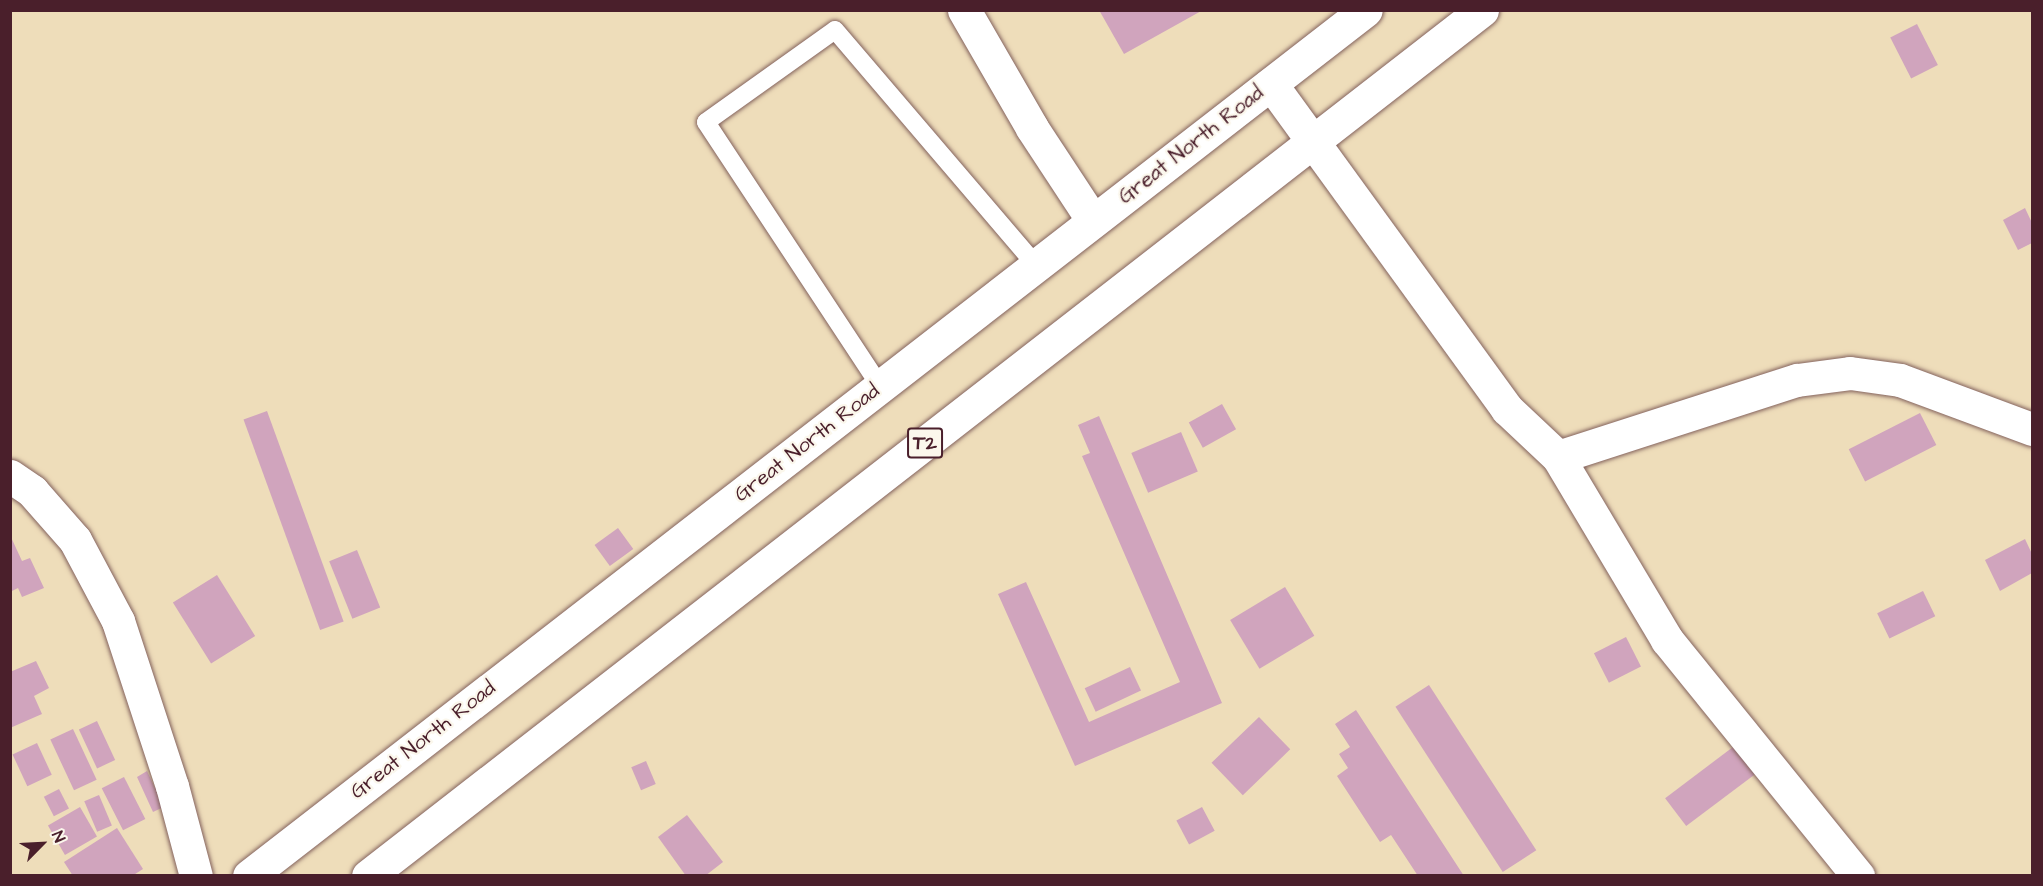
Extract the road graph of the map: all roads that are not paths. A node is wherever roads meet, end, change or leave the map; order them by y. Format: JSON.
{"nodes":[{"id":1,"x":964,"y":10,"type":"edge"},
{"id":2,"x":1366,"y":10,"type":"edge"},
{"id":3,"x":1482,"y":10,"type":"edge"},
{"id":4,"x":1271,"y":84,"type":"junction"},
{"id":5,"x":1313,"y":142,"type":"junction"},
{"id":6,"x":1093,"y":221,"type":"junction"},
{"id":7,"x":1036,"y":265,"type":"junction"},
{"id":8,"x":880,"y":386,"type":"junction"},
{"id":9,"x":2032,"y":429,"type":"edge"},
{"id":10,"x":1558,"y":457,"type":"junction"},
{"id":11,"x":10,"y":476,"type":"edge"},
{"id":12,"x":196,"y":876,"type":"edge"},
{"id":13,"x":249,"y":876,"type":"edge"},
{"id":14,"x":368,"y":876,"type":"edge"},
{"id":15,"x":1858,"y":876,"type":"edge"}],
"edges":[{"from":1,"to":6,"type":"main road"},
{"from":2,"to":4,"type":"main road","name":"Great North Road"},
{"from":3,"to":5,"type":"main road","number":"T2"},
{"from":4,"to":5,"type":"main road"},
{"from":4,"to":6,"type":"main road","name":"Great North Road"},
{"from":5,"to":10,"type":"main road"},
{"from":5,"to":14,"type":"main road","number":"T2"},
{"from":6,"to":7,"type":"main road","name":"Great North Road"},
{"from":7,"to":8,"type":"main road","name":"Great North Road"},
{"from":7,"to":8,"type":"lane"},
{"from":8,"to":13,"type":"main road","name":"Great North Road"},
{"from":9,"to":10,"type":"main road"},
{"from":10,"to":15,"type":"main road"},
{"from":11,"to":12,"type":"main road"}]}
